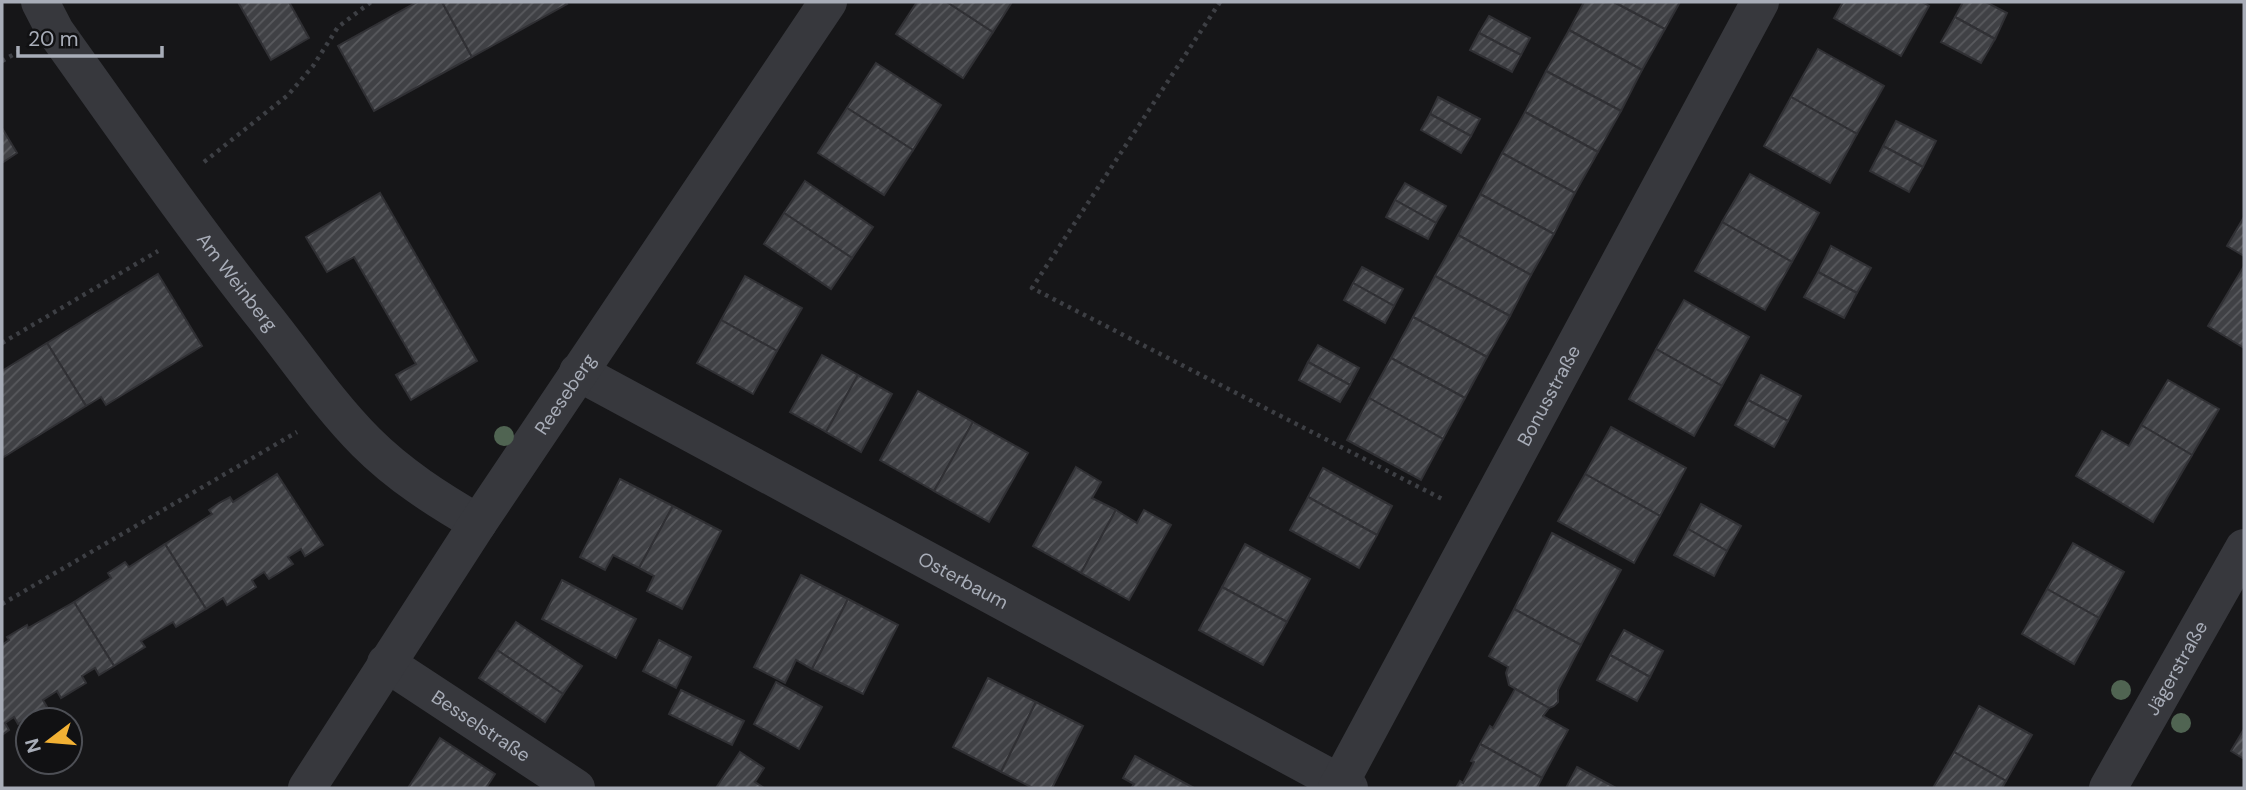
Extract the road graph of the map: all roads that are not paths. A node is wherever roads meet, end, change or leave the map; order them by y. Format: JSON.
{"nodes":[{"id":1,"x":40,"y":2,"type":"edge"},
{"id":2,"x":828,"y":2,"type":"edge"},
{"id":3,"x":1760,"y":2,"type":"edge"},
{"id":4,"x":578,"y":372,"type":"junction"},
{"id":5,"x":478,"y":523,"type":"junction"},
{"id":6,"x":2244,"y":548,"type":"edge"},
{"id":7,"x":387,"y":663,"type":"junction"},
{"id":8,"x":1342,"y":787,"type":"edge"},
{"id":9,"x":307,"y":788,"type":"edge"},
{"id":10,"x":576,"y":788,"type":"edge"},
{"id":11,"x":2108,"y":788,"type":"edge"}],
"edges":[{"from":1,"to":5,"type":"street","name":"Am Weinberg"},
{"from":2,"to":4,"type":"street","name":"Reeseberg"},
{"from":3,"to":8,"type":"street","name":"Bonusstraße"},
{"from":4,"to":5,"type":"street","name":"Reeseberg"},
{"from":4,"to":8,"type":"street","name":"Osterbaum"},
{"from":5,"to":7,"type":"street","name":"Reeseberg"},
{"from":6,"to":11,"type":"street","name":"Jägerstraße"},
{"from":7,"to":9,"type":"street","name":"Reeseberg"},
{"from":7,"to":10,"type":"street","name":"Besselstraße"}]}
